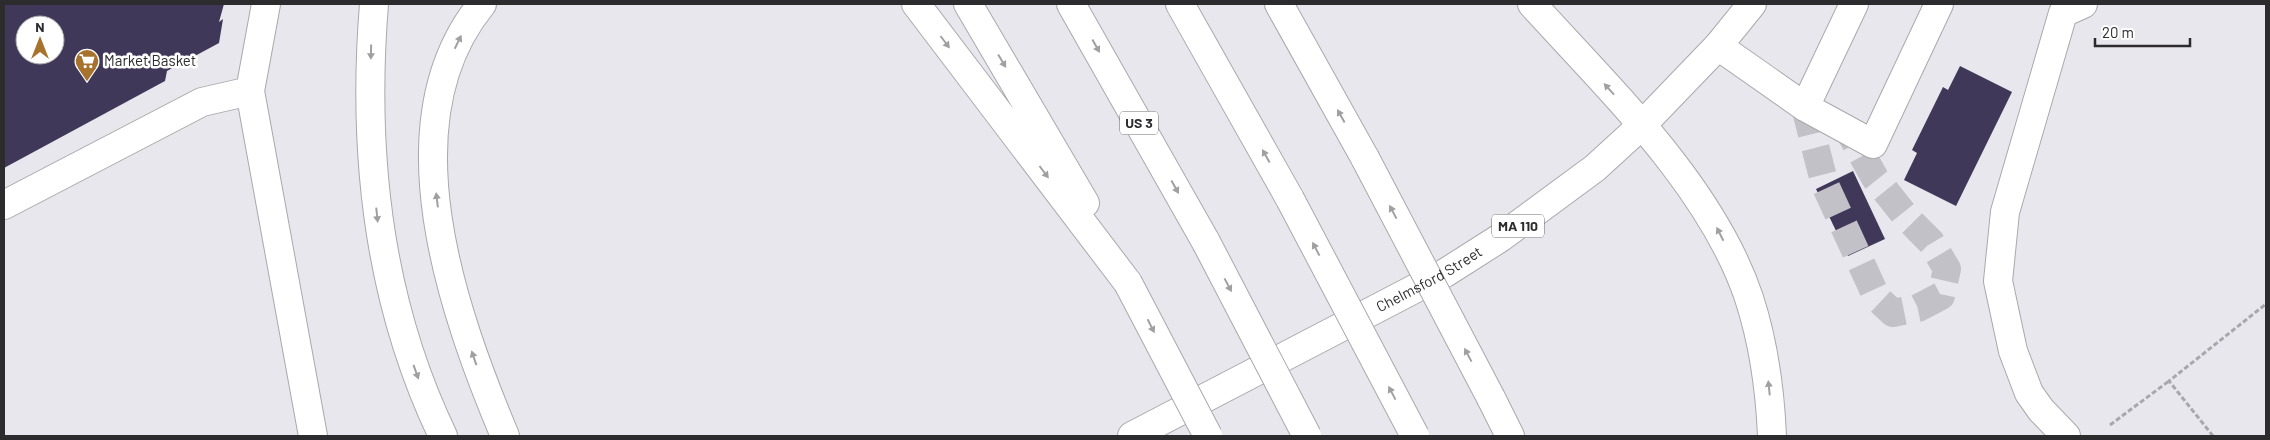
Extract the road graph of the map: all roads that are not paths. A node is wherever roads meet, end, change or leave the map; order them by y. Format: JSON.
{"nodes":[{"id":1,"x":266,"y":4,"type":"edge"},
{"id":2,"x":374,"y":4,"type":"edge"},
{"id":3,"x":482,"y":4,"type":"edge"},
{"id":4,"x":916,"y":4,"type":"edge"},
{"id":5,"x":968,"y":4,"type":"edge"},
{"id":6,"x":1071,"y":4,"type":"edge"},
{"id":7,"x":1180,"y":4,"type":"edge"},
{"id":8,"x":1279,"y":4,"type":"edge"},
{"id":9,"x":1532,"y":4,"type":"edge"},
{"id":10,"x":1752,"y":4,"type":"edge"},
{"id":11,"x":1854,"y":4,"type":"edge"},
{"id":12,"x":1939,"y":4,"type":"edge"},
{"id":13,"x":2084,"y":4,"type":"edge"},
{"id":14,"x":1718,"y":46,"type":"junction"},
{"id":15,"x":250,"y":91,"type":"junction"},
{"id":16,"x":1805,"y":108,"type":"junction"},
{"id":17,"x":1642,"y":125,"type":"junction"},
{"id":18,"x":4,"y":205,"type":"edge"},
{"id":19,"x":1128,"y":283,"type":"junction"},
{"id":20,"x":486,"y":392,"type":"junction"},
{"id":21,"x":313,"y":436,"type":"edge"},
{"id":22,"x":443,"y":436,"type":"edge"},
{"id":23,"x":505,"y":436,"type":"edge"},
{"id":24,"x":522,"y":436,"type":"edge"},
{"id":25,"x":1132,"y":436,"type":"edge"},
{"id":26,"x":1208,"y":436,"type":"edge"},
{"id":27,"x":1307,"y":436,"type":"edge"},
{"id":28,"x":1415,"y":436,"type":"edge"},
{"id":29,"x":1510,"y":436,"type":"edge"},
{"id":30,"x":1772,"y":436,"type":"edge"},
{"id":31,"x":2066,"y":436,"type":"edge"}],
"edges":[{"from":1,"to":15,"type":"main road"},
{"from":2,"to":22,"type":"main road","one_way":true},
{"from":20,"to":3,"type":"main road","one_way":true},
{"from":4,"to":19,"type":"main road","one_way":true},
{"from":5,"to":19,"type":"main road","one_way":true},
{"from":6,"to":27,"type":"main road","number":"US 3","one_way":true,"bridge":true},
{"from":28,"to":7,"type":"main road","one_way":true,"bridge":true},
{"from":29,"to":8,"type":"main road","one_way":true,"bridge":true},
{"from":17,"to":9,"type":"main road","one_way":true},
{"from":10,"to":14,"type":"main road","name":"Chelmsford Street","number":"MA 110"},
{"from":11,"to":16,"type":"main road"},
{"from":12,"to":16,"type":"main road"},
{"from":13,"to":31,"type":"main road"},
{"from":14,"to":16,"type":"main road"},
{"from":14,"to":17,"type":"main road","name":"Chelmsford Street","number":"MA 110"},
{"from":15,"to":18,"type":"main road"},
{"from":15,"to":21,"type":"main road"},
{"from":17,"to":25,"type":"main road","name":"Chelmsford Street","number":"MA 110"},
{"from":30,"to":17,"type":"main road","one_way":true},
{"from":19,"to":26,"type":"main road","one_way":true,"bridge":true},
{"from":20,"to":23,"type":"main road"},
{"from":20,"to":24,"type":"main road"}]}
